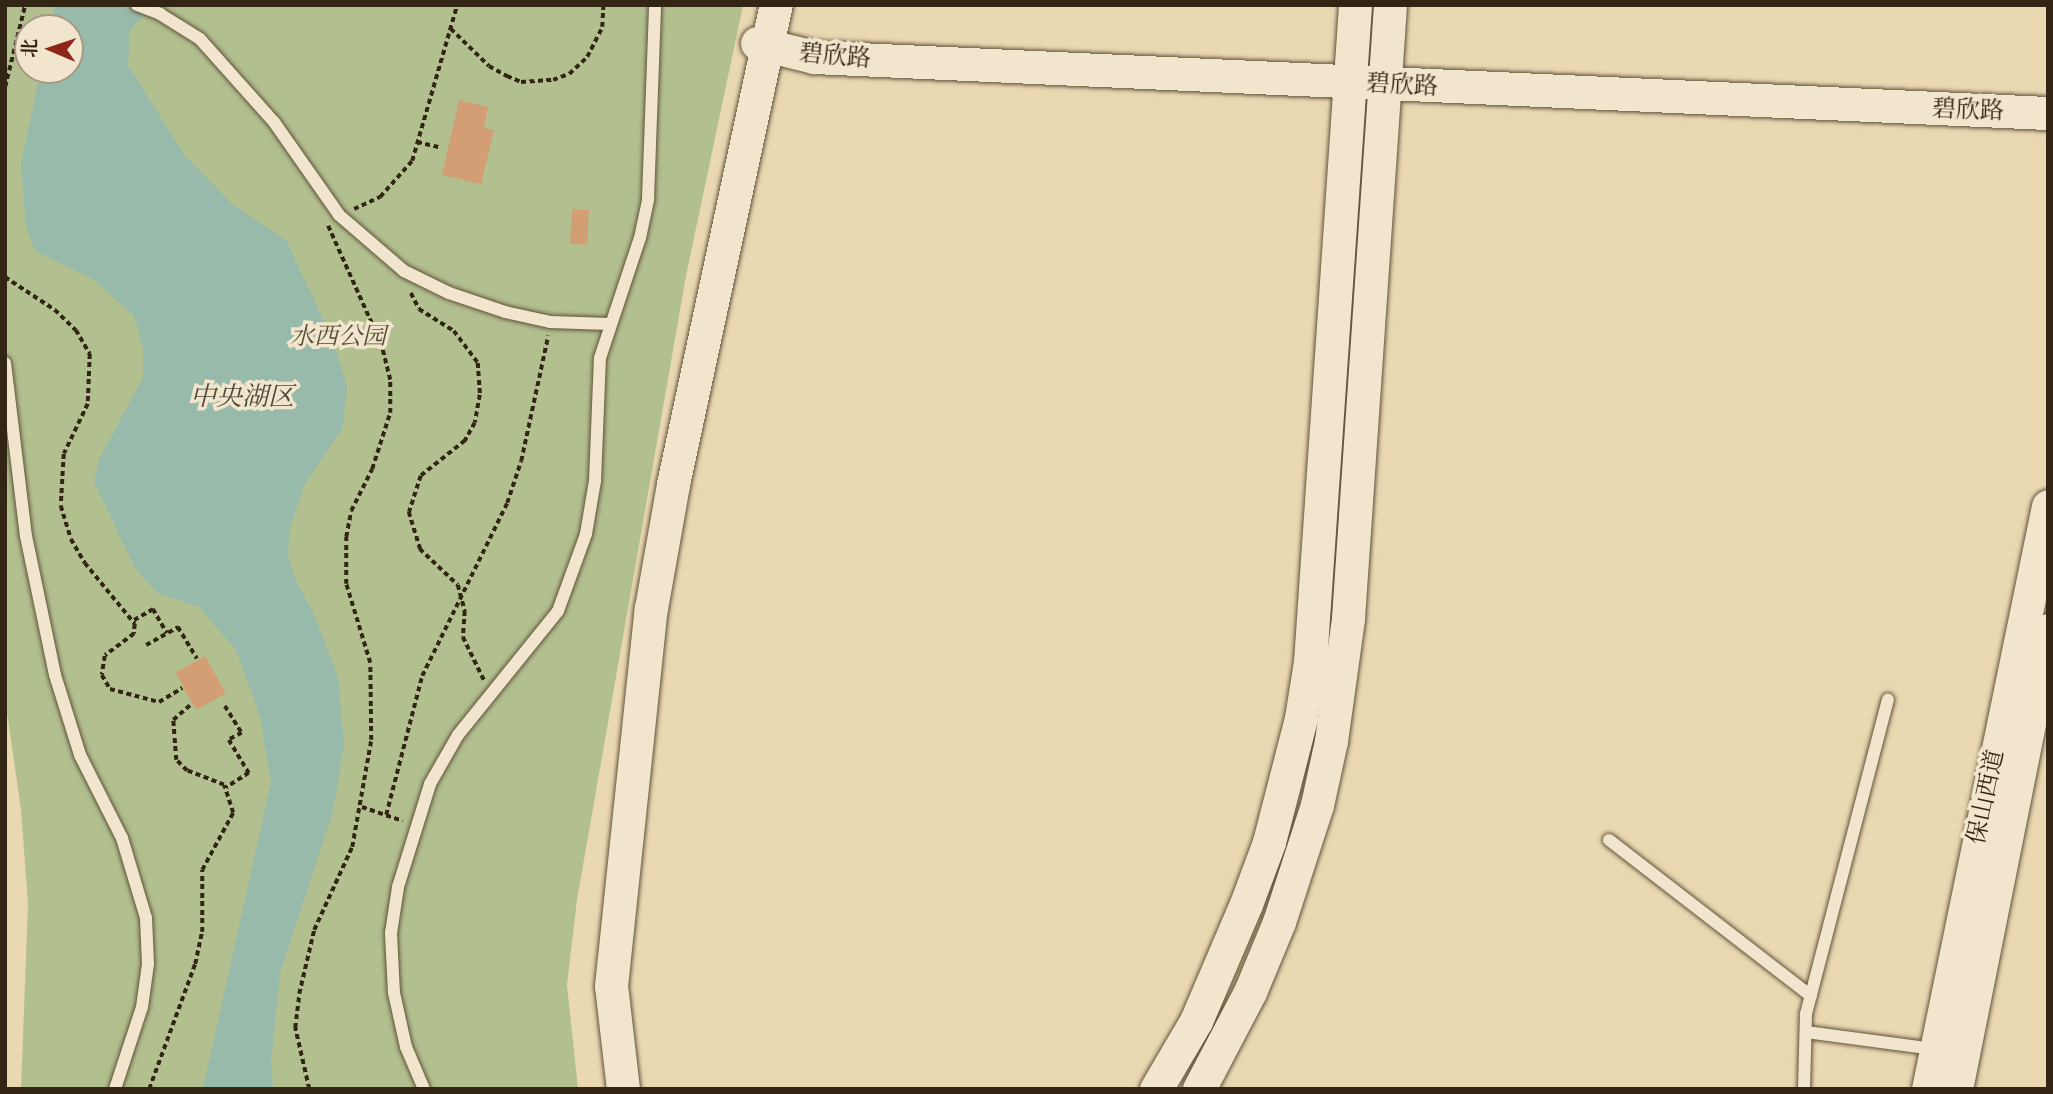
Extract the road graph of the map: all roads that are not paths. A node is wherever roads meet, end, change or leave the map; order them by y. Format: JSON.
{"nodes":[{"id":1,"x":137,"y":5,"type":"edge"},
{"id":2,"x":655,"y":5,"type":"edge"},
{"id":3,"x":1355,"y":5,"type":"edge"},
{"id":4,"x":1390,"y":5,"type":"edge"},
{"id":5,"x":766,"y":28,"type":"edge"},
{"id":6,"x":1350,"y":75,"type":"junction"},
{"id":7,"x":1386,"y":76,"type":"junction"},
{"id":8,"x":2048,"y":92,"type":"edge"},
{"id":9,"x":2048,"y":113,"type":"edge"},
{"id":10,"x":609,"y":324,"type":"junction"},
{"id":11,"x":5,"y":363,"type":"edge"},
{"id":12,"x":2048,"y":506,"type":"edge"},
{"id":13,"x":2048,"y":630,"type":"edge"},
{"id":14,"x":1888,"y":699,"type":"dead end"},
{"id":15,"x":1609,"y":839,"type":"dead end"},
{"id":16,"x":1811,"y":996,"type":"junction"},
{"id":17,"x":1806,"y":1032,"type":"junction"},
{"id":18,"x":1949,"y":1050,"type":"junction"},
{"id":19,"x":115,"y":1089,"type":"edge"},
{"id":20,"x":424,"y":1089,"type":"edge"},
{"id":21,"x":613,"y":1089,"type":"edge"},
{"id":22,"x":623,"y":1089,"type":"edge"},
{"id":23,"x":1156,"y":1089,"type":"edge"},
{"id":24,"x":1199,"y":1089,"type":"edge"},
{"id":25,"x":1804,"y":1089,"type":"edge"},
{"id":26,"x":1928,"y":1089,"type":"edge"},
{"id":27,"x":1956,"y":1089,"type":"edge"}],
"edges":[{"from":1,"to":10,"type":"lane"},
{"from":2,"to":10,"type":"lane"},
{"from":3,"to":6,"type":"street"},
{"from":4,"to":7,"type":"street"},
{"from":5,"to":6,"type":"street","name":"碧欣路"},
{"from":5,"to":21,"type":"street"},
{"from":5,"to":22,"type":"street"},
{"from":6,"to":7,"type":"street","name":"碧欣路"},
{"from":6,"to":23,"type":"street"},
{"from":7,"to":8,"type":"street","name":"碧欣路"},
{"from":7,"to":9,"type":"street","name":"碧欣路"},
{"from":7,"to":24,"type":"street"},
{"from":10,"to":20,"type":"lane"},
{"from":11,"to":19,"type":"lane"},
{"from":12,"to":18,"type":"street","name":"保山西道"},
{"from":13,"to":18,"type":"street","name":"保山西道"},
{"from":14,"to":16,"type":"lane"},
{"from":15,"to":16,"type":"lane"},
{"from":16,"to":17,"type":"lane"},
{"from":17,"to":18,"type":"lane"},
{"from":17,"to":25,"type":"lane"},
{"from":18,"to":26,"type":"street","name":"保山西道"},
{"from":18,"to":27,"type":"street","name":"保山西道"}]}
